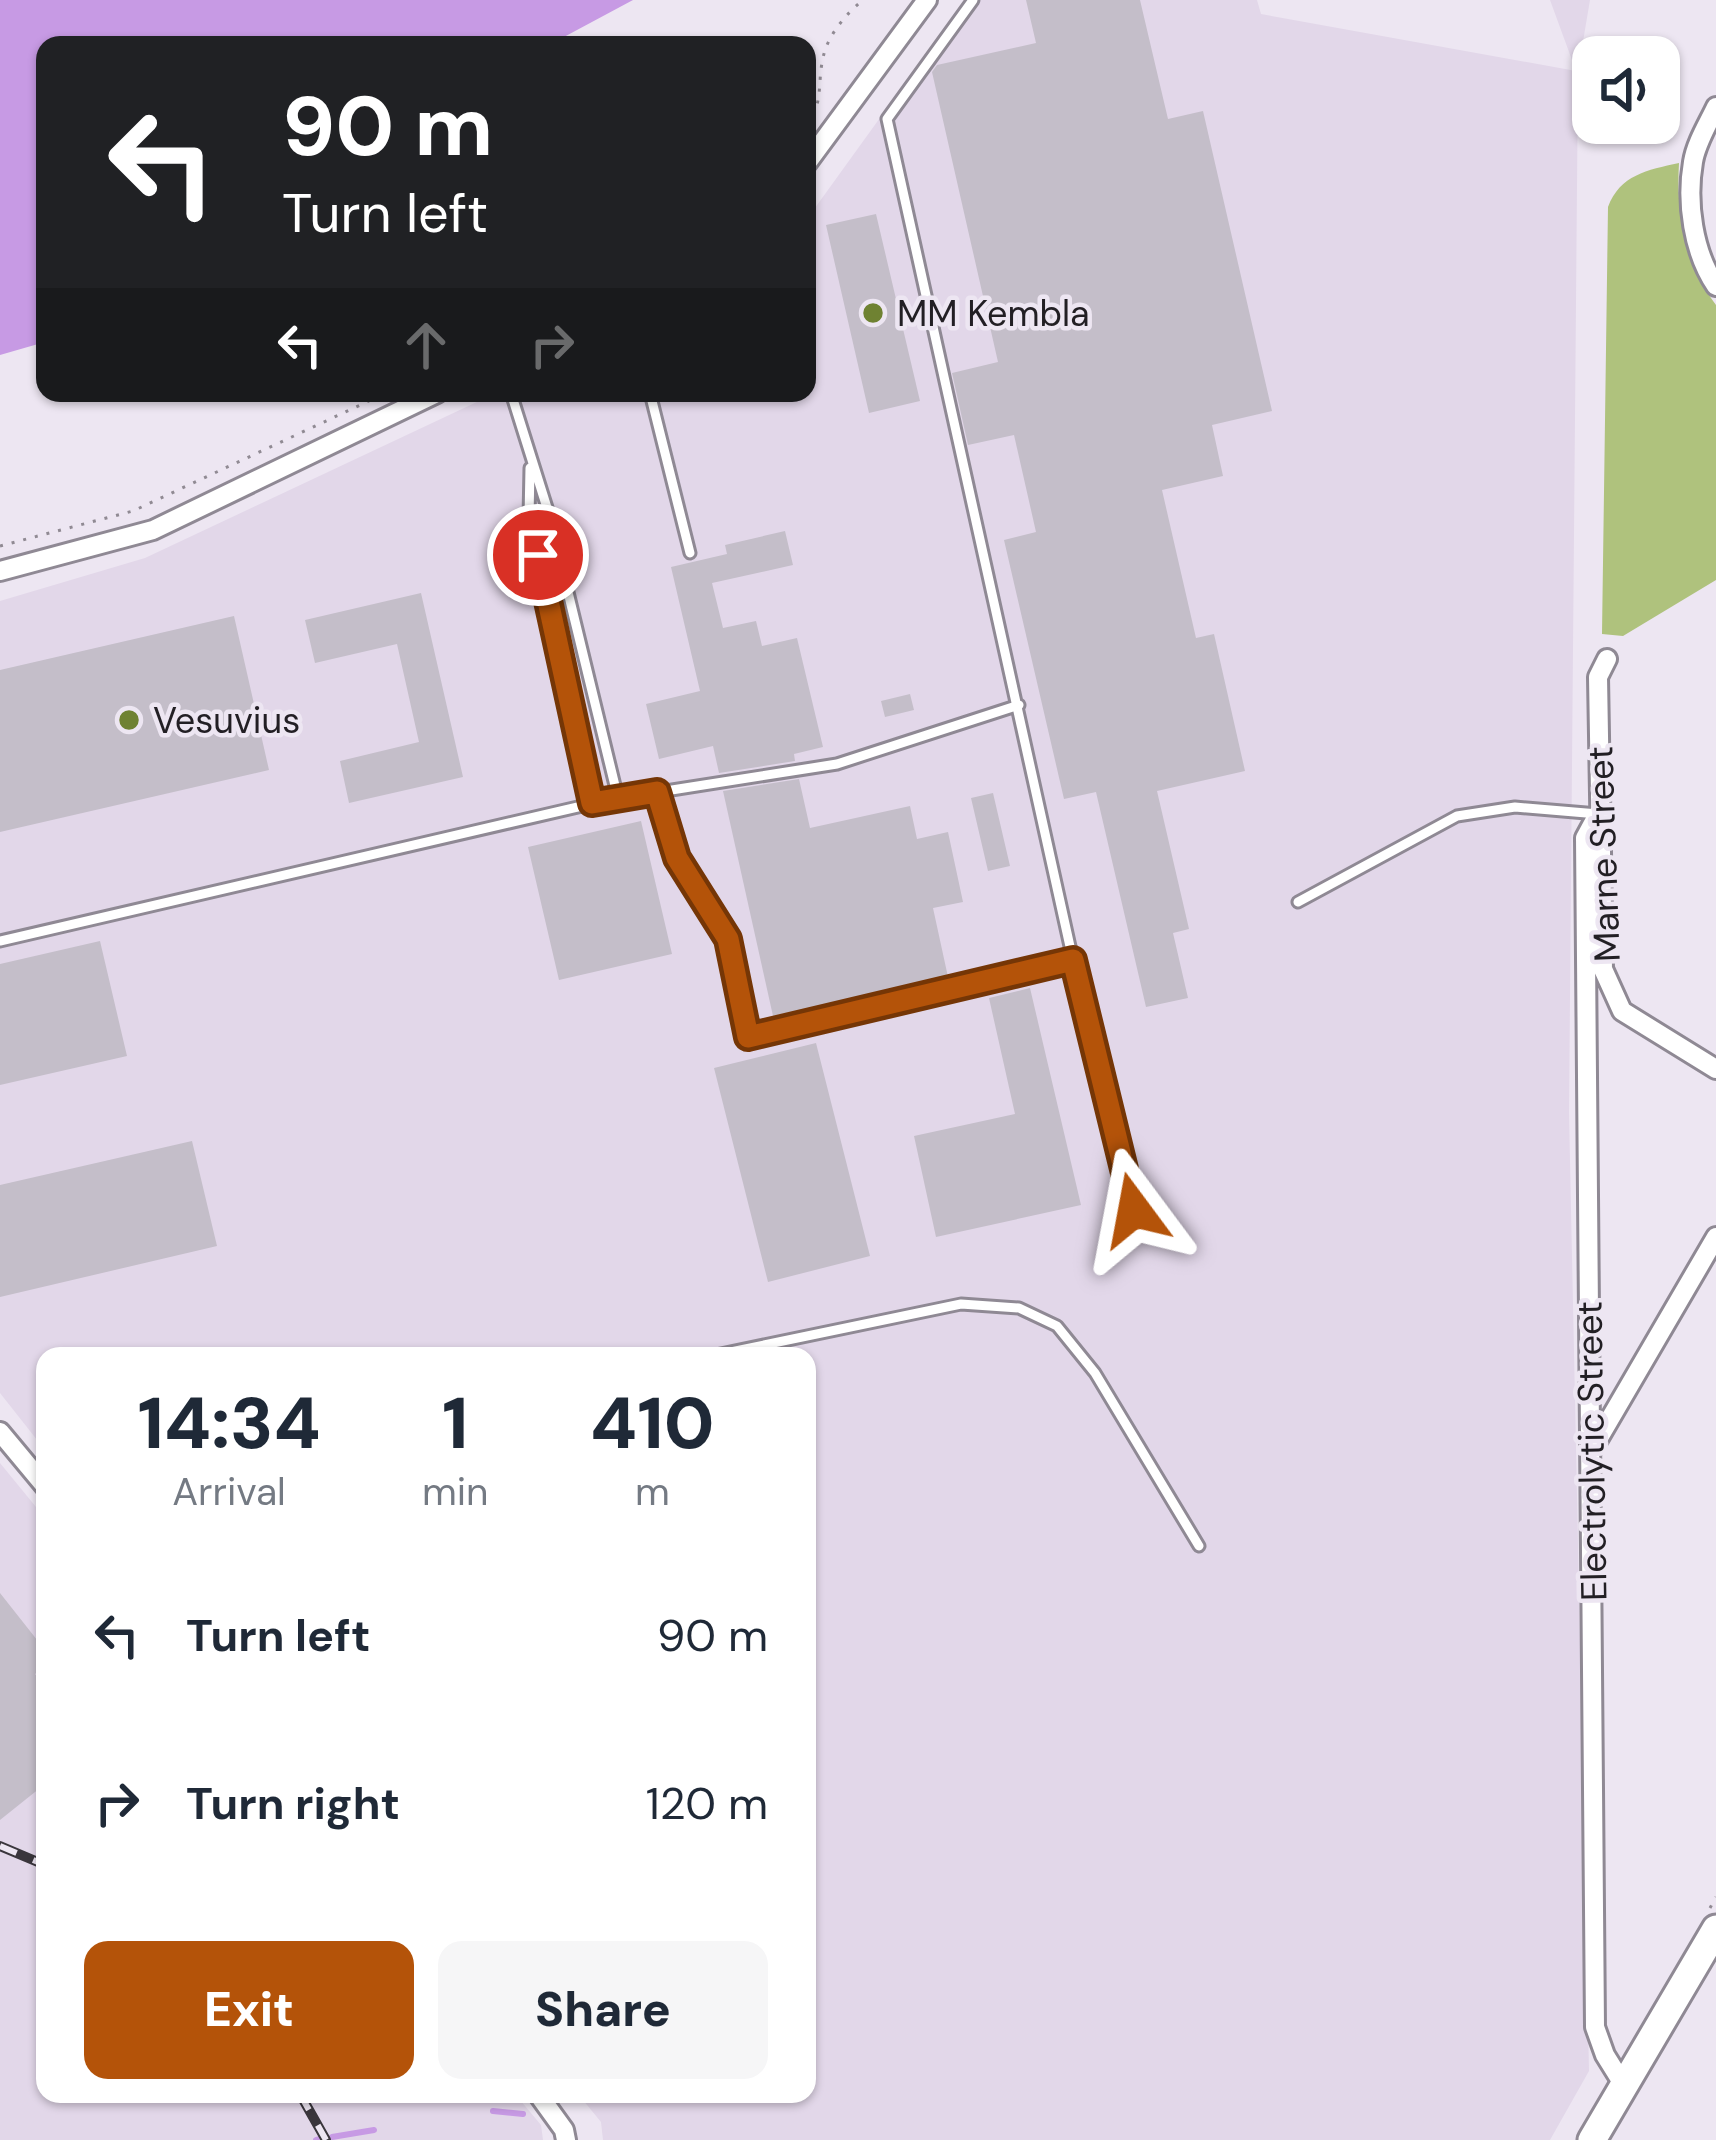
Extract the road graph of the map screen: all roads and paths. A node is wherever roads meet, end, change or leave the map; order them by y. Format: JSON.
{"nodes":[{"id":1,"x":862,"y":0,"type":"edge"},
{"id":2,"x":927,"y":0,"type":"edge"},
{"id":3,"x":973,"y":0,"type":"edge"},
{"id":4,"x":1716,"y":107,"type":"edge"},
{"id":5,"x":816,"y":111,"type":"edge"},
{"id":6,"x":816,"y":151,"type":"edge"},
{"id":7,"x":1716,"y":286,"type":"edge"},
{"id":8,"x":367,"y":402,"type":"edge"},
{"id":9,"x":418,"y":402,"type":"edge"},
{"id":10,"x":514,"y":402,"type":"edge"},
{"id":11,"x":652,"y":402,"type":"edge"},
{"id":12,"x":530,"y":461,"type":"junction"},
{"id":13,"x":0,"y":547,"type":"edge"},
{"id":14,"x":690,"y":553,"type":"dead end"},
{"id":15,"x":0,"y":571,"type":"edge"},
{"id":16,"x":1607,"y":659,"type":"dead end"},
{"id":17,"x":1019,"y":705,"type":"junction"},
{"id":18,"x":657,"y":792,"type":"junction"},
{"id":19,"x":618,"y":798,"type":"junction"},
{"id":20,"x":592,"y":803,"type":"junction"},
{"id":21,"x":1598,"y":814,"type":"junction"},
{"id":22,"x":1298,"y":902,"type":"dead end"},
{"id":23,"x":0,"y":941,"type":"edge"},
{"id":24,"x":1073,"y":960,"type":"junction"},
{"id":25,"x":1716,"y":1069,"type":"edge"},
{"id":26,"x":1134,"y":1210,"type":"dead end"},
{"id":27,"x":1716,"y":1237,"type":"edge"},
{"id":28,"x":754,"y":1347,"type":"edge"},
{"id":29,"x":0,"y":1432,"type":"edge"},
{"id":30,"x":1593,"y":1448,"type":"junction"},
{"id":31,"x":36,"y":1475,"type":"edge"},
{"id":32,"x":1198,"y":1546,"type":"dead end"},
{"id":33,"x":1716,"y":1929,"type":"edge"},
{"id":34,"x":1623,"y":2084,"type":"junction"},
{"id":35,"x":544,"y":2103,"type":"edge"},
{"id":36,"x":566,"y":2140,"type":"edge"},
{"id":37,"x":1592,"y":2140,"type":"edge"}],
"edges":[{"from":1,"to":5,"type":"path"},
{"from":2,"to":6,"type":"street"},
{"from":3,"to":17,"type":"lane"},
{"from":4,"to":7,"type":"street"},
{"from":8,"to":13,"type":"path"},
{"from":9,"to":15,"type":"street"},
{"from":10,"to":12,"type":"lane"},
{"from":11,"to":14,"type":"lane"},
{"from":12,"to":19,"type":"lane"},
{"from":12,"to":20,"type":"lane"},
{"from":16,"to":21,"type":"street","name":"Marne Street"},
{"from":17,"to":18,"type":"lane"},
{"from":17,"to":24,"type":"lane"},
{"from":18,"to":19,"type":"lane"},
{"from":18,"to":24,"type":"lane"},
{"from":19,"to":20,"type":"lane"},
{"from":20,"to":23,"type":"lane"},
{"from":21,"to":22,"type":"lane"},
{"from":21,"to":25,"type":"street","name":"Marne Street"},
{"from":21,"to":30,"type":"street","name":"Electrolytic Street"},
{"from":24,"to":26,"type":"lane"},
{"from":27,"to":30,"type":"street"},
{"from":28,"to":32,"type":"lane"},
{"from":29,"to":31,"type":"street"},
{"from":30,"to":34,"type":"street","name":"Electrolytic Street"},
{"from":33,"to":34,"type":"main road"},
{"from":34,"to":37,"type":"main road"},
{"from":35,"to":36,"type":"street"}]}
